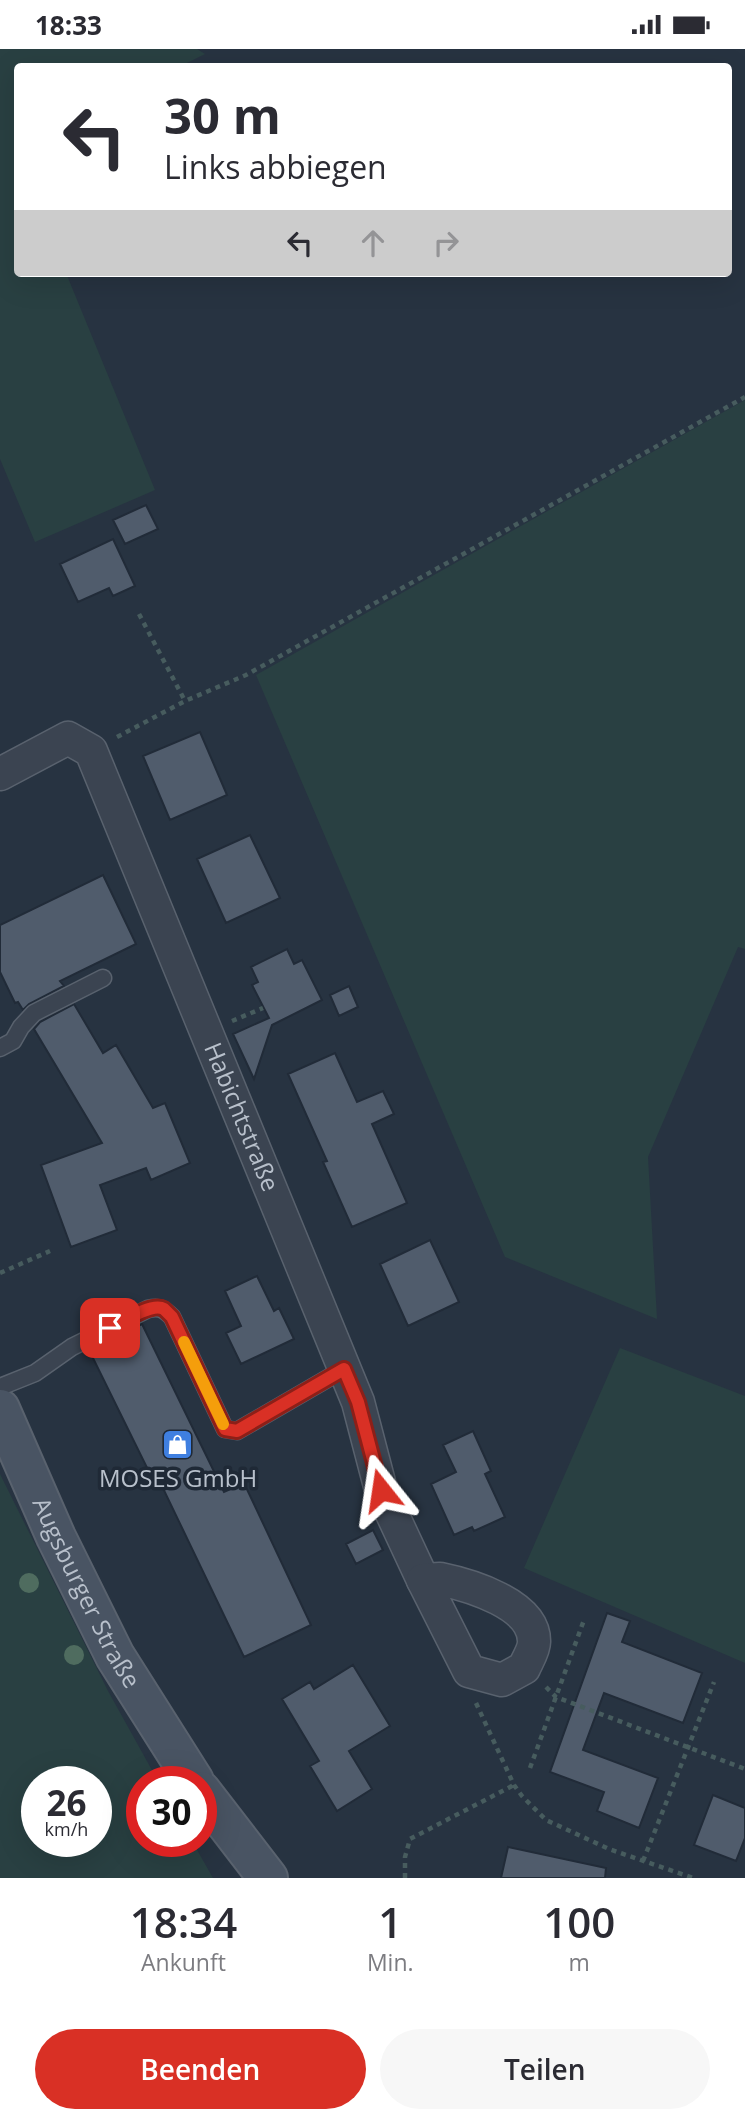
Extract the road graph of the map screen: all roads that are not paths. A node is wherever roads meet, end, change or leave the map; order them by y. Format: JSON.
{"nodes":[{"id":1,"x":0,"y":773,"type":"edge"},
{"id":2,"x":103,"y":978,"type":"dead end"},
{"id":3,"x":0,"y":1048,"type":"edge"},
{"id":4,"x":344,"y":1369,"type":"junction"},
{"id":5,"x":0,"y":1387,"type":"edge"},
{"id":6,"x":0,"y":1409,"type":"edge"},
{"id":7,"x":423,"y":1580,"type":"junction"},
{"id":8,"x":183,"y":1766,"type":"edge"},
{"id":9,"x":217,"y":1813,"type":"edge"},
{"id":10,"x":217,"y":1841,"type":"edge"},
{"id":11,"x":234,"y":1878,"type":"edge"},
{"id":12,"x":268,"y":1878,"type":"edge"}],
"edges":[{"from":1,"to":4,"type":"street","name":"Habichtstraße"},
{"from":2,"to":3,"type":"lane"},
{"from":4,"to":5,"type":"lane"},
{"from":4,"to":7,"type":"street","name":"Habichtstraße"},
{"from":6,"to":8,"type":"street","name":"Augsburger Straße"},
{"from":7,"to":7,"type":"street","name":"Habichtstraße"},
{"from":9,"to":12,"type":"street","name":"Augsburger Straße"},
{"from":10,"to":11,"type":"street"}]}
